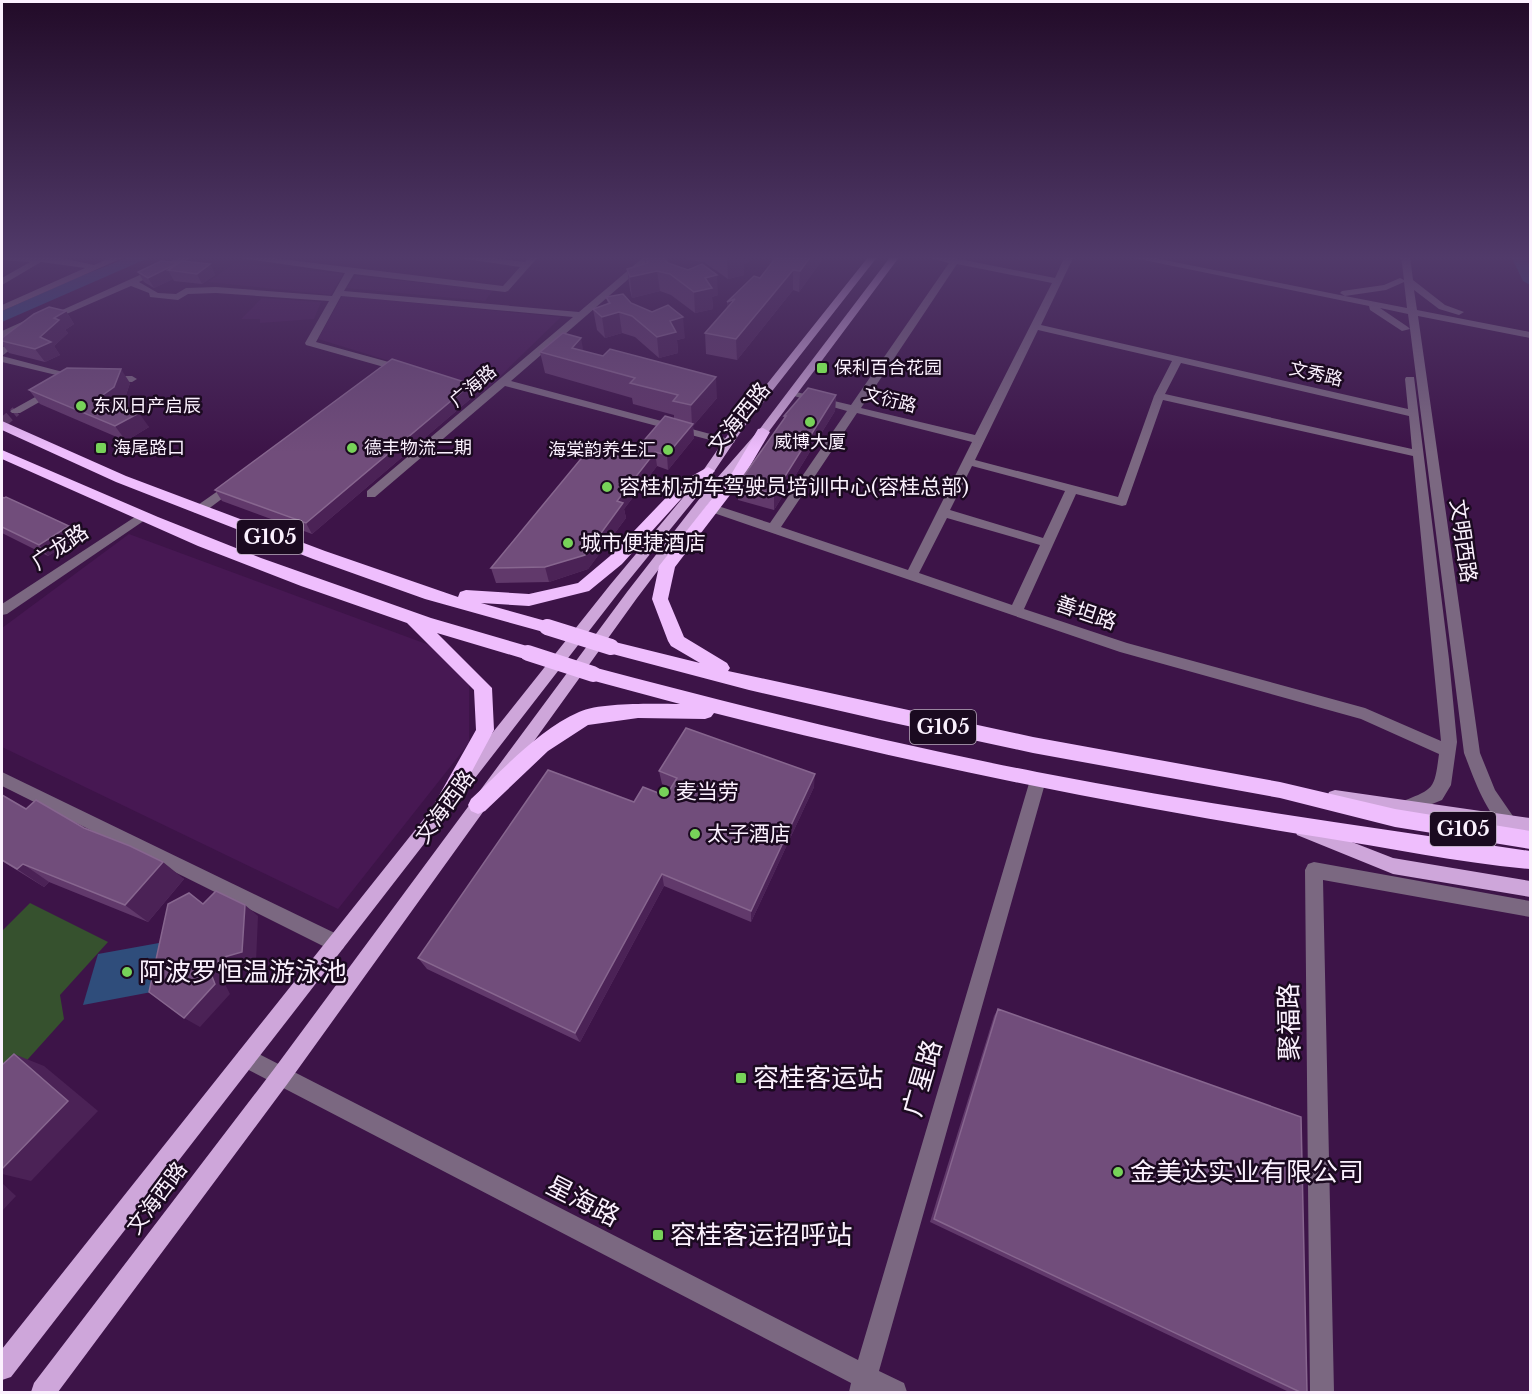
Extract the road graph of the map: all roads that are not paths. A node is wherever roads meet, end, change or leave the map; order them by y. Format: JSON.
{"nodes":[{"id":1,"x":32,"y":321,"type":"edge"},
{"id":2,"x":43,"y":321,"type":"edge"},
{"id":3,"x":322,"y":321,"type":"edge"},
{"id":4,"x":575,"y":321,"type":"edge"},
{"id":5,"x":823,"y":321,"type":"edge"},
{"id":6,"x":847,"y":321,"type":"edge"},
{"id":7,"x":914,"y":321,"type":"edge"},
{"id":8,"x":1039,"y":321,"type":"edge"},
{"id":9,"x":1396,"y":321,"type":"edge"},
{"id":10,"x":1409,"y":321,"type":"edge"},
{"id":11,"x":1473,"y":321,"type":"edge"},
{"id":12,"x":1475,"y":321,"type":"joint"},
{"id":13,"x":1036,"y":327,"type":"junction"},
{"id":14,"x":1409,"y":329,"type":"junction"},
{"id":15,"x":1530,"y":330,"type":"edge"},
{"id":16,"x":4,"y":334,"type":"edge"},
{"id":17,"x":1530,"y":335,"type":"edge"},
{"id":18,"x":2,"y":351,"type":"edge"},
{"id":19,"x":2,"y":359,"type":"edge"},
{"id":20,"x":1178,"y":359,"type":"junction"},
{"id":21,"x":75,"y":377,"type":"junction"},
{"id":22,"x":132,"y":380,"type":"dead end"},
{"id":23,"x":374,"y":380,"type":"edge"},
{"id":24,"x":503,"y":382,"type":"junction"},
{"id":25,"x":792,"y":394,"type":"junction"},
{"id":26,"x":1159,"y":396,"type":"junction"},
{"id":27,"x":854,"y":409,"type":"junction"},
{"id":28,"x":16,"y":411,"type":"tunnel mouth"},
{"id":29,"x":1414,"y":414,"type":"junction"},
{"id":30,"x":2,"y":425,"type":"edge"},
{"id":31,"x":763,"y":432,"type":"junction"},
{"id":32,"x":980,"y":440,"type":"junction"},
{"id":33,"x":729,"y":442,"type":"junction"},
{"id":34,"x":1419,"y":454,"type":"junction"},
{"id":35,"x":3,"y":456,"type":"edge"},
{"id":36,"x":970,"y":462,"type":"junction"},
{"id":37,"x":708,"y":471,"type":"junction"},
{"id":38,"x":245,"y":476,"type":"edge"},
{"id":39,"x":1072,"y":489,"type":"junction"},
{"id":40,"x":371,"y":494,"type":"dead end"},
{"id":41,"x":712,"y":508,"type":"junction"},
{"id":42,"x":199,"y":510,"type":"junction"},
{"id":43,"x":945,"y":513,"type":"junction"},
{"id":44,"x":141,"y":517,"type":"junction"},
{"id":45,"x":773,"y":530,"type":"junction"},
{"id":46,"x":1047,"y":543,"type":"junction"},
{"id":47,"x":911,"y":577,"type":"junction"},
{"id":48,"x":432,"y":595,"type":"junction"},
{"id":49,"x":2,"y":610,"type":"edge"},
{"id":50,"x":1016,"y":612,"type":"junction"},
{"id":51,"x":412,"y":619,"type":"junction"},
{"id":52,"x":749,"y":683,"type":"junction"},
{"id":53,"x":731,"y":712,"type":"junction"},
{"id":54,"x":1448,"y":751,"type":"junction"},
{"id":55,"x":2,"y":779,"type":"edge"},
{"id":56,"x":1038,"y":780,"type":"junction"},
{"id":57,"x":478,"y":805,"type":"junction"},
{"id":58,"x":442,"y":808,"type":"junction"},
{"id":59,"x":1400,"y":813,"type":"junction"},
{"id":60,"x":1509,"y":822,"type":"junction"},
{"id":61,"x":1289,"y":825,"type":"junction"},
{"id":62,"x":1530,"y":825,"type":"edge"},
{"id":63,"x":1530,"y":840,"type":"edge"},
{"id":64,"x":1530,"y":860,"type":"edge"},
{"id":65,"x":1530,"y":890,"type":"edge"},
{"id":66,"x":1530,"y":909,"type":"edge"},
{"id":67,"x":336,"y":943,"type":"junction"},
{"id":68,"x":246,"y":1058,"type":"junction"},
{"id":69,"x":281,"y":1076,"type":"junction"},
{"id":70,"x":2,"y":1368,"type":"edge"},
{"id":71,"x":863,"y":1385,"type":"edge"},
{"id":72,"x":43,"y":1392,"type":"edge"},
{"id":73,"x":896,"y":1392,"type":"edge"},
{"id":74,"x":1322,"y":1392,"type":"edge"}],
"edges":[{"from":1,"to":16,"type":"street"},
{"from":2,"to":18,"type":"street"},
{"from":3,"to":23,"type":"street"},
{"from":4,"to":24,"type":"street","name":"广海路"},
{"from":5,"to":33,"type":"main road","name":"文海西路"},
{"from":6,"to":25,"type":"main road","name":"文海西路"},
{"from":7,"to":27,"type":"street"},
{"from":8,"to":13,"type":"street"},
{"from":9,"to":14,"type":"street"},
{"from":10,"to":14,"type":"street","name":"文明西路"},
{"from":11,"to":14,"type":"street"},
{"from":12,"to":15,"type":"street"},
{"from":12,"to":17,"type":"street"},
{"from":13,"to":20,"type":"street","name":"文秀路"},
{"from":13,"to":32,"type":"street"},
{"from":14,"to":29,"type":"street","name":"文明西路"},
{"from":14,"to":60,"type":"street","name":"文明西路"},
{"from":16,"to":18,"type":"street"},
{"from":19,"to":21,"type":"street"},
{"from":20,"to":26,"type":"street"},
{"from":20,"to":29,"type":"street","name":"文秀路"},
{"from":21,"to":22,"type":"street"},
{"from":21,"to":28,"type":"street"},
{"from":24,"to":33,"type":"street"},
{"from":24,"to":40,"type":"street","name":"广海路"},
{"from":25,"to":27,"type":"street","name":"文衍路"},
{"from":25,"to":31,"type":"main road","name":"文海西路"},
{"from":26,"to":34,"type":"street"},
{"from":26,"to":39,"type":"street"},
{"from":27,"to":32,"type":"street","name":"文衍路"},
{"from":27,"to":45,"type":"street"},
{"from":29,"to":34,"type":"street","name":"文明西路"},
{"from":30,"to":42,"type":"highway","number":"G105"},
{"from":31,"to":41,"type":"highway"},
{"from":31,"to":57,"type":"main road","name":"文海西路"},
{"from":32,"to":36,"type":"street"},
{"from":33,"to":37,"type":"main road","name":"文海西路"},
{"from":34,"to":54,"type":"street","name":"文明西路"},
{"from":35,"to":44,"type":"highway","number":"G105"},
{"from":36,"to":39,"type":"street"},
{"from":36,"to":43,"type":"street"},
{"from":37,"to":48,"type":"highway"},
{"from":37,"to":58,"type":"main road","name":"文海西路"},
{"from":38,"to":42,"type":"street"},
{"from":39,"to":46,"type":"street"},
{"from":41,"to":45,"type":"street","name":"善坦路"},
{"from":41,"to":52,"type":"highway"},
{"from":42,"to":48,"type":"highway","number":"G105"},
{"from":43,"to":46,"type":"street"},
{"from":43,"to":47,"type":"street"},
{"from":44,"to":49,"type":"street","name":"广龙路"},
{"from":44,"to":51,"type":"highway","number":"G105"},
{"from":45,"to":47,"type":"street","name":"善坦路"},
{"from":46,"to":50,"type":"street"},
{"from":47,"to":50,"type":"street","name":"善坦路"},
{"from":48,"to":52,"type":"highway","number":"G105","bridge":true},
{"from":50,"to":54,"type":"street","name":"善坦路"},
{"from":51,"to":53,"type":"highway","number":"G105","bridge":true},
{"from":51,"to":58,"type":"highway"},
{"from":52,"to":59,"type":"highway","number":"G105"},
{"from":53,"to":56,"type":"highway"},
{"from":53,"to":57,"type":"highway"},
{"from":54,"to":59,"type":"street","name":"文明西路"},
{"from":55,"to":67,"type":"street"},
{"from":56,"to":61,"type":"highway"},
{"from":56,"to":71,"type":"street","name":"广星路"},
{"from":57,"to":69,"type":"main road","name":"文海西路"},
{"from":58,"to":67,"type":"main road","name":"文海西路"},
{"from":59,"to":60,"type":"main road"},
{"from":59,"to":63,"type":"highway","number":"G105"},
{"from":60,"to":62,"type":"main road"},
{"from":61,"to":64,"type":"highway"},
{"from":61,"to":65,"type":"main road"},
{"from":66,"to":74,"type":"street","name":"聚福路"},
{"from":67,"to":68,"type":"main road","name":"文海西路"},
{"from":68,"to":69,"type":"street","name":"星海路"},
{"from":68,"to":70,"type":"main road","name":"文海西路"},
{"from":69,"to":71,"type":"street","name":"星海路"},
{"from":69,"to":72,"type":"main road","name":"文海西路"},
{"from":71,"to":73,"type":"street","name":"星海路"}]}
